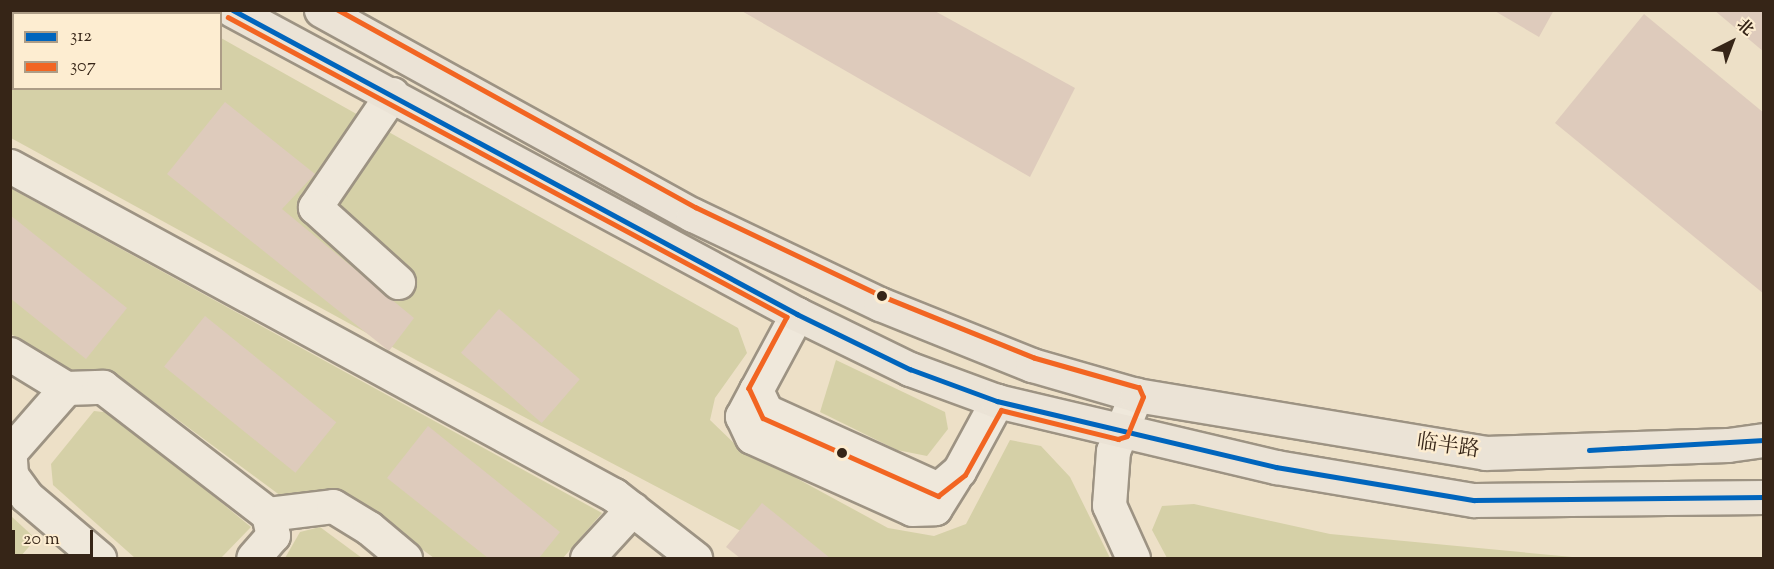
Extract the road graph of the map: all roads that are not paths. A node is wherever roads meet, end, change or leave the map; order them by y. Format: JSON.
{"nodes":[{"id":1,"x":232,"y":10,"type":"edge"},
{"id":2,"x":321,"y":10,"type":"edge"},
{"id":3,"x":392,"y":94,"type":"junction"},
{"id":4,"x":10,"y":166,"type":"edge"},
{"id":5,"x":398,"y":282,"type":"dead end"},
{"id":6,"x":797,"y":314,"type":"junction"},
{"id":7,"x":10,"y":354,"type":"edge"},
{"id":8,"x":66,"y":388,"type":"junction"},
{"id":9,"x":1136,"y":395,"type":"junction"},
{"id":10,"x":997,"y":402,"type":"junction"},
{"id":11,"x":1120,"y":432,"type":"junction"},
{"id":12,"x":1764,"y":440,"type":"edge"},
{"id":13,"x":10,"y":452,"type":"edge"},
{"id":14,"x":10,"y":460,"type":"edge"},
{"id":15,"x":1764,"y":497,"type":"edge"},
{"id":16,"x":632,"y":509,"type":"junction"},
{"id":17,"x":268,"y":514,"type":"junction"},
{"id":18,"x":99,"y":558,"type":"edge"},
{"id":19,"x":253,"y":558,"type":"edge"},
{"id":20,"x":405,"y":558,"type":"edge"},
{"id":21,"x":587,"y":558,"type":"edge"},
{"id":22,"x":695,"y":558,"type":"edge"},
{"id":23,"x":1133,"y":558,"type":"edge"}],
"edges":[{"from":1,"to":3,"type":"main road"},
{"from":2,"to":9,"type":"main road","name":"临半路"},
{"from":3,"to":5,"type":"street"},
{"from":3,"to":6,"type":"main road"},
{"from":4,"to":16,"type":"street"},
{"from":6,"to":10,"type":"main road"},
{"from":6,"to":10,"type":"street"},
{"from":7,"to":8,"type":"street"},
{"from":8,"to":13,"type":"street"},
{"from":8,"to":17,"type":"street"},
{"from":9,"to":11,"type":"street"},
{"from":9,"to":12,"type":"main road","name":"临半路"},
{"from":10,"to":11,"type":"main road"},
{"from":11,"to":15,"type":"main road"},
{"from":11,"to":23,"type":"street"},
{"from":14,"to":18,"type":"street"},
{"from":16,"to":21,"type":"street"},
{"from":16,"to":22,"type":"street"},
{"from":17,"to":19,"type":"street"},
{"from":17,"to":20,"type":"street"}]}
